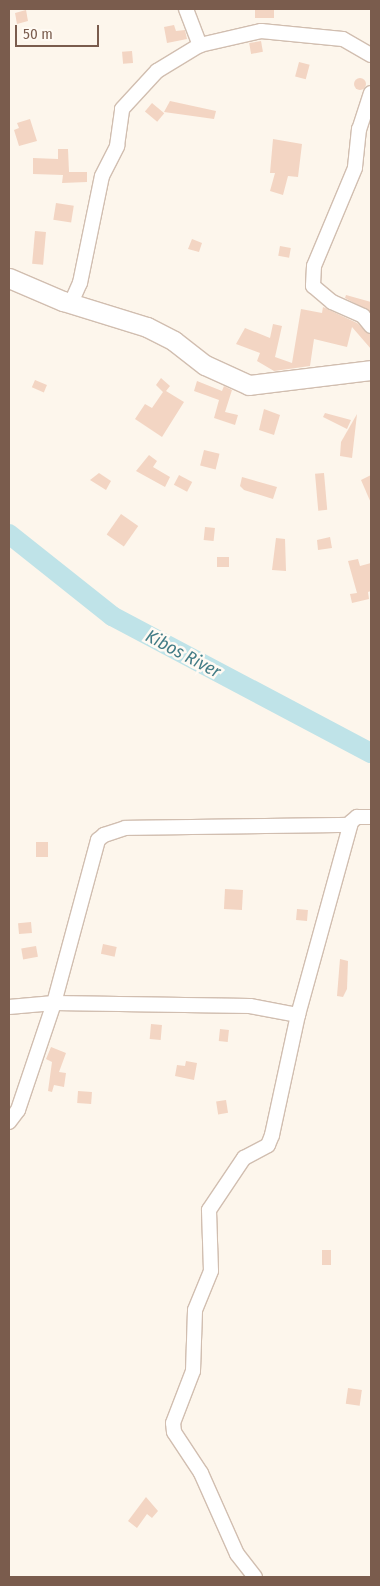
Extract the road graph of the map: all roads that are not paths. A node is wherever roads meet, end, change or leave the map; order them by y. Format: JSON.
{"nodes":[{"id":1,"x":186,"y":9,"type":"edge"},
{"id":2,"x":200,"y":46,"type":"junction"},
{"id":3,"x":371,"y":55,"type":"edge"},
{"id":4,"x":371,"y":93,"type":"edge"},
{"id":5,"x":9,"y":278,"type":"edge"},
{"id":6,"x":71,"y":303,"type":"junction"},
{"id":7,"x":371,"y":326,"type":"edge"},
{"id":8,"x":371,"y":370,"type":"edge"},
{"id":9,"x":371,"y":817,"type":"edge"},
{"id":10,"x":350,"y":825,"type":"junction"},
{"id":11,"x":54,"y":1003,"type":"junction"},
{"id":12,"x":9,"y":1007,"type":"edge"},
{"id":13,"x":298,"y":1015,"type":"junction"},
{"id":14,"x":9,"y":1122,"type":"edge"},
{"id":15,"x":255,"y":1577,"type":"edge"}],
"edges":[{"from":1,"to":2,"type":"street"},
{"from":2,"to":3,"type":"street"},
{"from":2,"to":6,"type":"street"},
{"from":4,"to":7,"type":"street"},
{"from":5,"to":6,"type":"main road"},
{"from":6,"to":8,"type":"main road"},
{"from":9,"to":10,"type":"street"},
{"from":10,"to":11,"type":"street"},
{"from":10,"to":13,"type":"street"},
{"from":11,"to":12,"type":"street"},
{"from":11,"to":13,"type":"street"},
{"from":11,"to":14,"type":"street"},
{"from":13,"to":15,"type":"street"}]}
